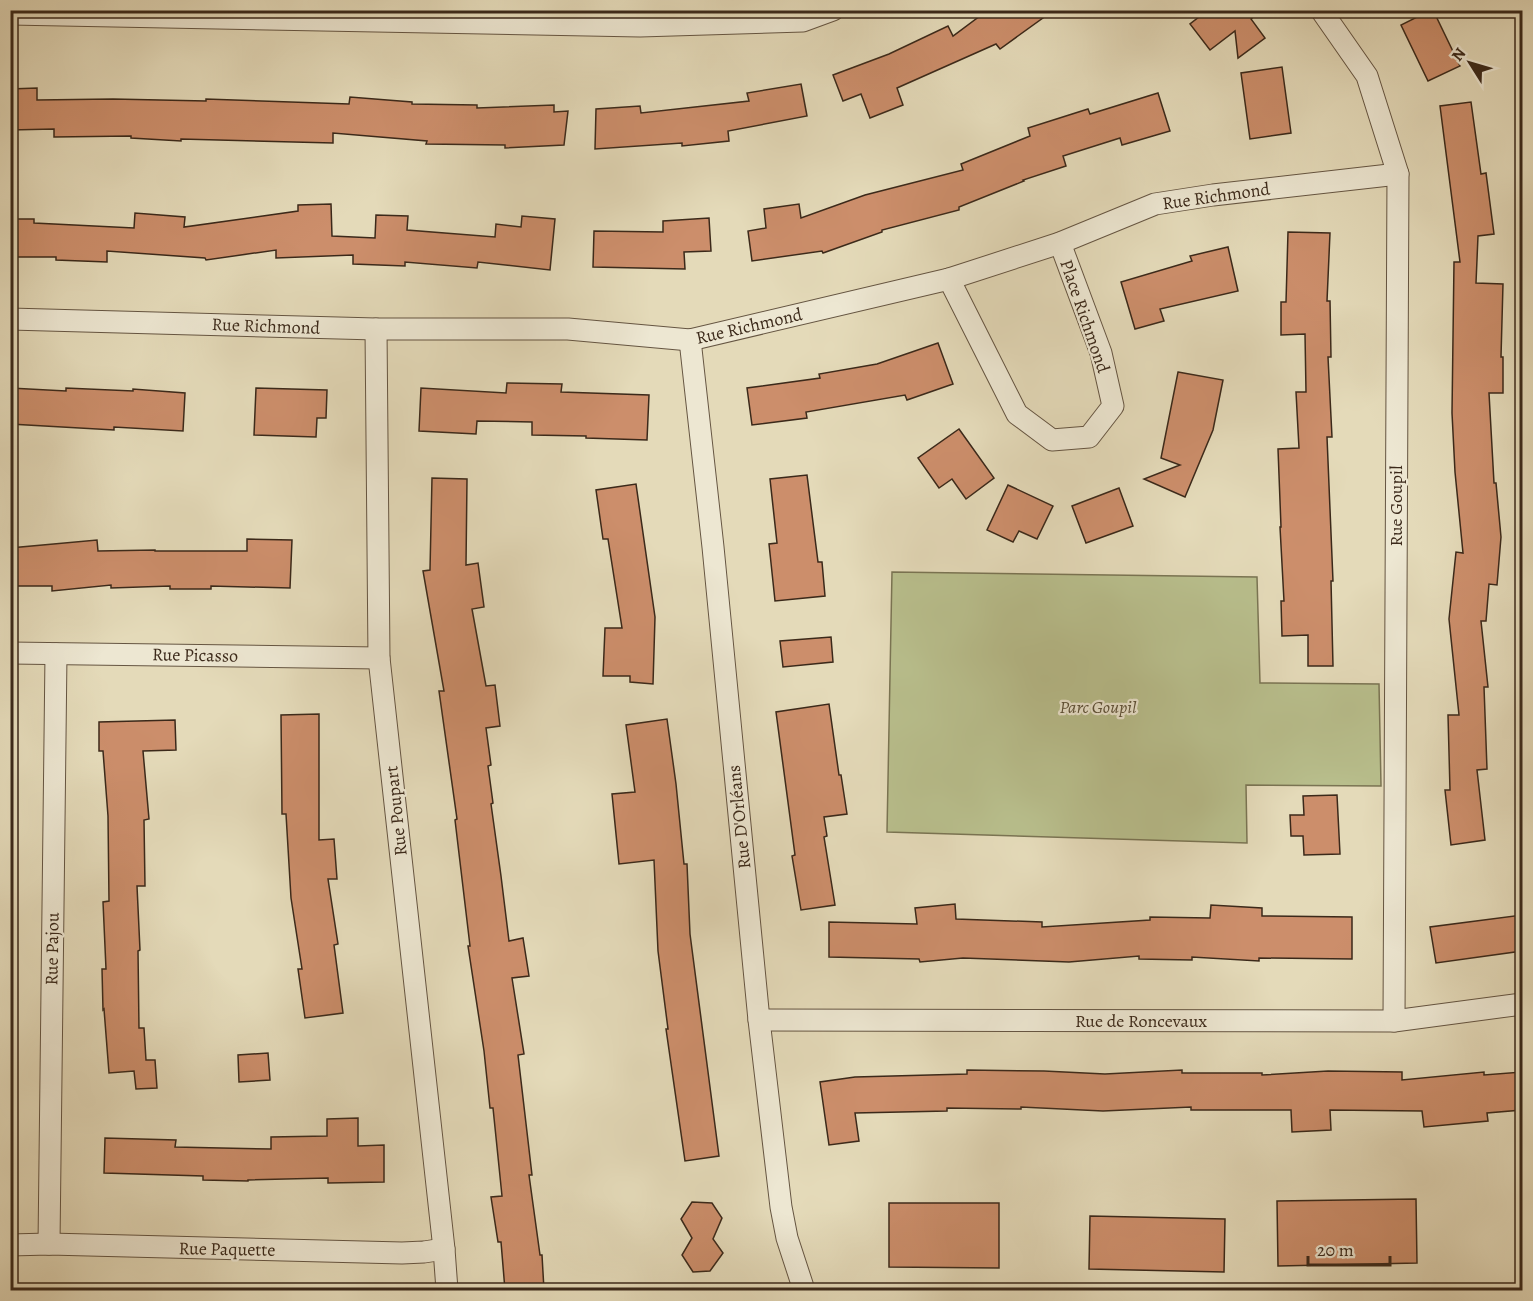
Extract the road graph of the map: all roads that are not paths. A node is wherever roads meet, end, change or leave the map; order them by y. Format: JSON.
{"nodes":[{"id":1,"x":833,"y":10,"type":"edge"},
{"id":2,"x":1321,"y":10,"type":"edge"},
{"id":3,"x":80,"y":13,"type":"edge"},
{"id":4,"x":10,"y":14,"type":"edge"},
{"id":5,"x":1398,"y":174,"type":"junction"},
{"id":6,"x":1060,"y":243,"type":"junction"},
{"id":7,"x":949,"y":279,"type":"junction"},
{"id":8,"x":10,"y":319,"type":"edge"},
{"id":9,"x":376,"y":329,"type":"junction"},
{"id":10,"x":690,"y":340,"type":"junction"},
{"id":11,"x":10,"y":653,"type":"edge"},
{"id":12,"x":56,"y":654,"type":"junction"},
{"id":13,"x":379,"y":658,"type":"junction"},
{"id":14,"x":1522,"y":1004,"type":"edge"},
{"id":15,"x":759,"y":1020,"type":"junction"},
{"id":16,"x":1394,"y":1021,"type":"junction"},
{"id":17,"x":49,"y":1244,"type":"junction"},
{"id":18,"x":10,"y":1245,"type":"edge"},
{"id":19,"x":444,"y":1249,"type":"junction"},
{"id":20,"x":447,"y":1290,"type":"edge"},
{"id":21,"x":804,"y":1290,"type":"edge"}],
"edges":[{"from":1,"to":3,"type":"street"},
{"from":2,"to":5,"type":"street","name":"Rue Goupil"},
{"from":3,"to":4,"type":"street"},
{"from":5,"to":6,"type":"street","name":"Rue Richmond"},
{"from":5,"to":16,"type":"street","name":"Rue Goupil"},
{"from":6,"to":7,"type":"street","name":"Rue Richmond"},
{"from":6,"to":7,"type":"street","name":"Place Richmond"},
{"from":7,"to":10,"type":"street","name":"Rue Richmond"},
{"from":8,"to":9,"type":"street","name":"Rue Richmond"},
{"from":9,"to":10,"type":"street","name":"Rue Richmond"},
{"from":9,"to":13,"type":"street","name":"Rue Poupart"},
{"from":10,"to":15,"type":"street","name":"Rue D'Orléans"},
{"from":11,"to":12,"type":"street","name":"Rue Picasso"},
{"from":12,"to":13,"type":"street","name":"Rue Picasso"},
{"from":12,"to":17,"type":"street","name":"Rue Pajou"},
{"from":13,"to":19,"type":"street","name":"Rue Poupart"},
{"from":14,"to":16,"type":"street","name":"Rue de Roncevaux"},
{"from":15,"to":16,"type":"street","name":"Rue de Roncevaux"},
{"from":15,"to":21,"type":"street","name":"Rue D'Orléans"},
{"from":17,"to":18,"type":"street","name":"Rue Paquette"},
{"from":17,"to":19,"type":"street","name":"Rue Paquette"},
{"from":19,"to":20,"type":"street","name":"Rue Poupart"}]}
